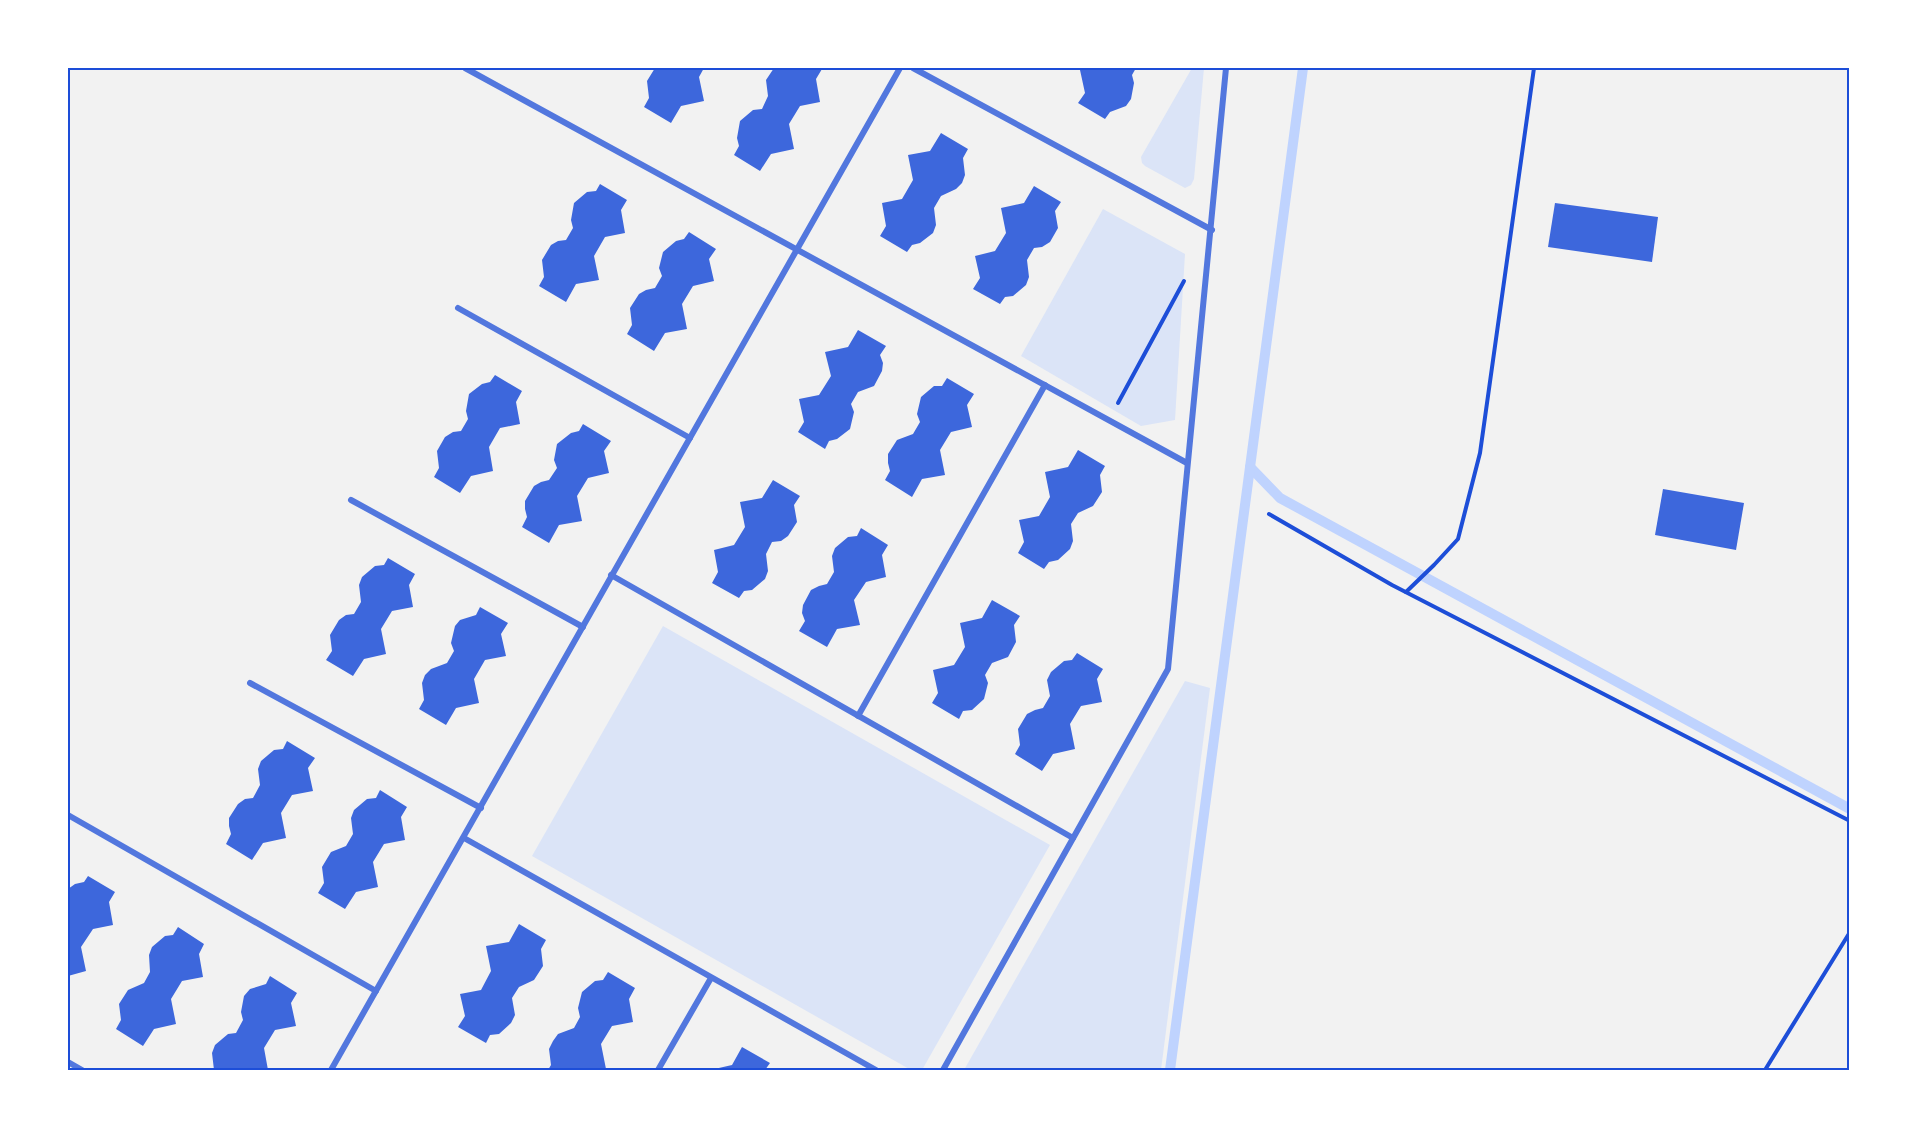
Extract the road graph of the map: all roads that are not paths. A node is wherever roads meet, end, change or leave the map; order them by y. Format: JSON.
{"nodes":[{"id":1,"x":465,"y":68,"type":"edge"},
{"id":2,"x":900,"y":68,"type":"edge"},
{"id":3,"x":913,"y":68,"type":"edge"},
{"id":4,"x":1226,"y":68,"type":"edge"},
{"id":5,"x":1212,"y":230,"type":"junction"},
{"id":6,"x":797,"y":250,"type":"junction"},
{"id":7,"x":458,"y":308,"type":"dead end"},
{"id":8,"x":1045,"y":385,"type":"junction"},
{"id":9,"x":690,"y":438,"type":"junction"},
{"id":10,"x":1187,"y":464,"type":"junction"},
{"id":11,"x":351,"y":500,"type":"dead end"},
{"id":12,"x":611,"y":575,"type":"junction"},
{"id":13,"x":583,"y":627,"type":"junction"},
{"id":14,"x":250,"y":683,"type":"dead end"},
{"id":15,"x":858,"y":716,"type":"junction"},
{"id":16,"x":481,"y":808,"type":"junction"},
{"id":17,"x":68,"y":815,"type":"edge"},
{"id":18,"x":464,"y":838,"type":"junction"},
{"id":19,"x":1073,"y":838,"type":"junction"},
{"id":20,"x":711,"y":978,"type":"junction"},
{"id":21,"x":376,"y":991,"type":"junction"},
{"id":22,"x":68,"y":1062,"type":"edge"},
{"id":23,"x":81,"y":1071,"type":"edge"},
{"id":24,"x":331,"y":1071,"type":"edge"},
{"id":25,"x":658,"y":1071,"type":"edge"},
{"id":26,"x":876,"y":1071,"type":"edge"},
{"id":27,"x":943,"y":1071,"type":"edge"}],
"edges":[{"from":1,"to":6,"type":"street"},
{"from":2,"to":6,"type":"street"},
{"from":3,"to":5,"type":"street"},
{"from":4,"to":5,"type":"street"},
{"from":5,"to":10,"type":"street"},
{"from":6,"to":8,"type":"street"},
{"from":6,"to":9,"type":"street"},
{"from":7,"to":9,"type":"street"},
{"from":8,"to":10,"type":"street"},
{"from":8,"to":15,"type":"street"},
{"from":9,"to":12,"type":"street"},
{"from":10,"to":19,"type":"street"},
{"from":11,"to":13,"type":"street"},
{"from":12,"to":13,"type":"street"},
{"from":12,"to":15,"type":"street"},
{"from":13,"to":16,"type":"street"},
{"from":14,"to":16,"type":"street"},
{"from":15,"to":19,"type":"street"},
{"from":16,"to":18,"type":"street"},
{"from":17,"to":21,"type":"street"},
{"from":18,"to":20,"type":"street"},
{"from":18,"to":21,"type":"street"},
{"from":19,"to":27,"type":"street"},
{"from":20,"to":25,"type":"street"},
{"from":20,"to":26,"type":"street"},
{"from":21,"to":24,"type":"street"},
{"from":22,"to":23,"type":"street"}]}
